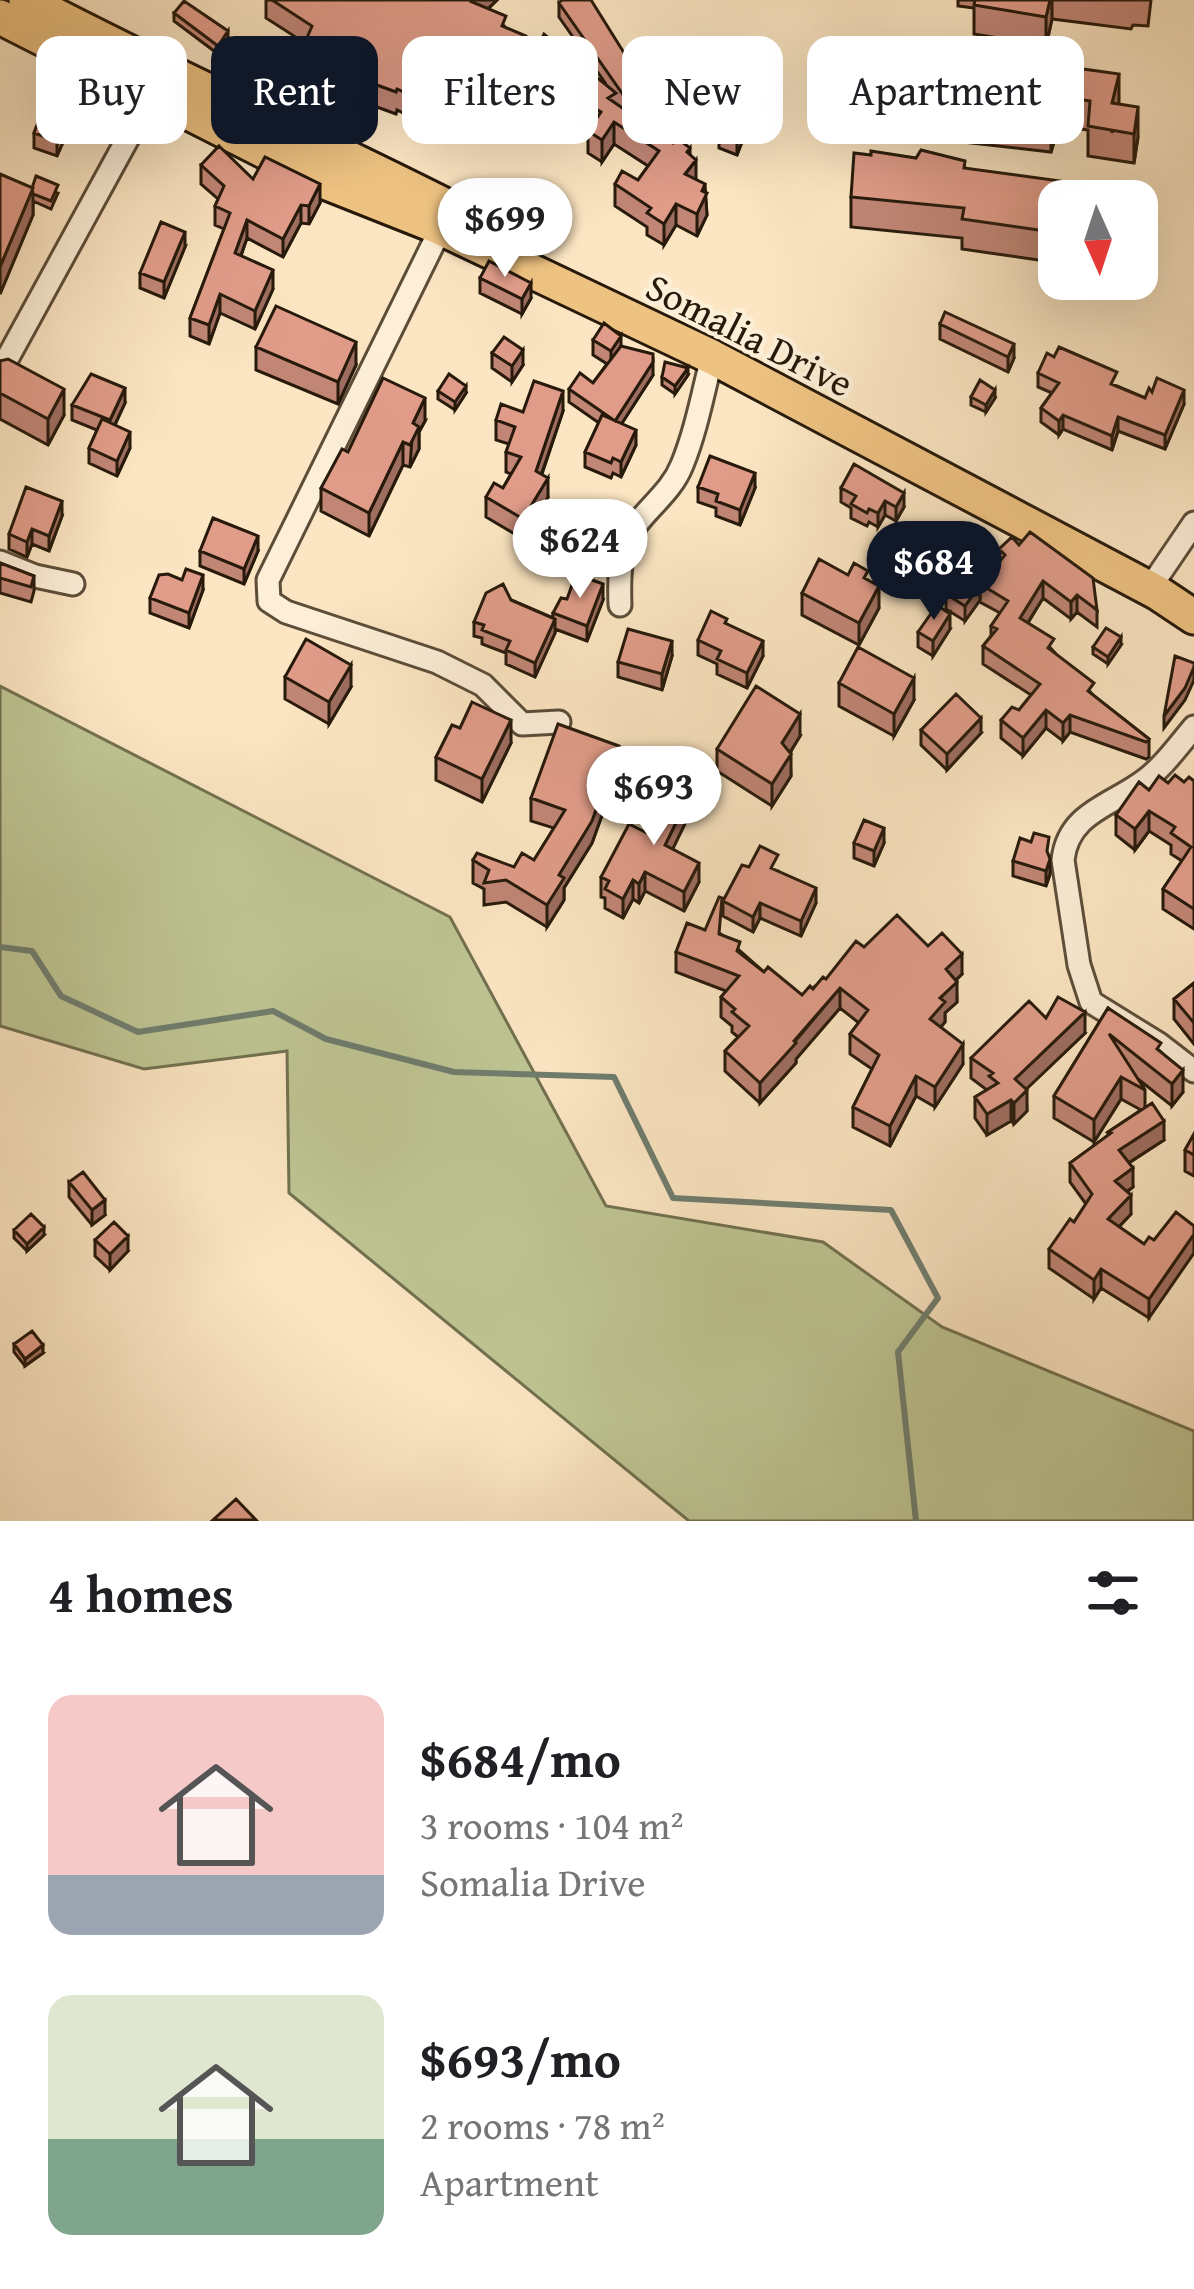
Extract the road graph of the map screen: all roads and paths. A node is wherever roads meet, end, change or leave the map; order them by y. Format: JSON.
{"nodes":[{"id":1,"x":26,"y":0,"type":"edge"},
{"id":2,"x":0,"y":17,"type":"edge"},
{"id":3,"x":46,"y":36,"type":"edge"},
{"id":4,"x":84,"y":36,"type":"edge"},
{"id":5,"x":187,"y":94,"type":"edge"},
{"id":6,"x":187,"y":99,"type":"edge"},
{"id":7,"x":125,"y":144,"type":"edge"},
{"id":8,"x":441,"y":228,"type":"junction"},
{"id":9,"x":712,"y":357,"type":"junction"},
{"id":10,"x":0,"y":372,"type":"edge"},
{"id":11,"x":1194,"y":523,"type":"edge"},
{"id":12,"x":0,"y":562,"type":"edge"},
{"id":13,"x":1158,"y":576,"type":"junction"},
{"id":14,"x":73,"y":584,"type":"dead end"},
{"id":15,"x":1194,"y":599,"type":"edge"},
{"id":16,"x":620,"y":605,"type":"dead end"},
{"id":17,"x":1194,"y":617,"type":"edge"},
{"id":18,"x":559,"y":722,"type":"edge"},
{"id":19,"x":1194,"y":727,"type":"edge"},
{"id":20,"x":1194,"y":1071,"type":"edge"}],
"edges":[{"from":1,"to":4,"type":"main road","name":"Somalia Drive"},
{"from":2,"to":3,"type":"main road","name":"Somalia Drive"},
{"from":5,"to":13,"type":"main road","name":"Somalia Drive"},
{"from":6,"to":8,"type":"main road","name":"Somalia Drive"},
{"from":7,"to":10,"type":"street"},
{"from":8,"to":9,"type":"main road","name":"Somalia Drive"},
{"from":8,"to":18,"type":"street"},
{"from":9,"to":16,"type":"street"},
{"from":9,"to":17,"type":"main road","name":"Somalia Drive"},
{"from":11,"to":13,"type":"street"},
{"from":12,"to":14,"type":"street"},
{"from":13,"to":15,"type":"main road","name":"Somalia Drive"},
{"from":19,"to":20,"type":"street"}]}
